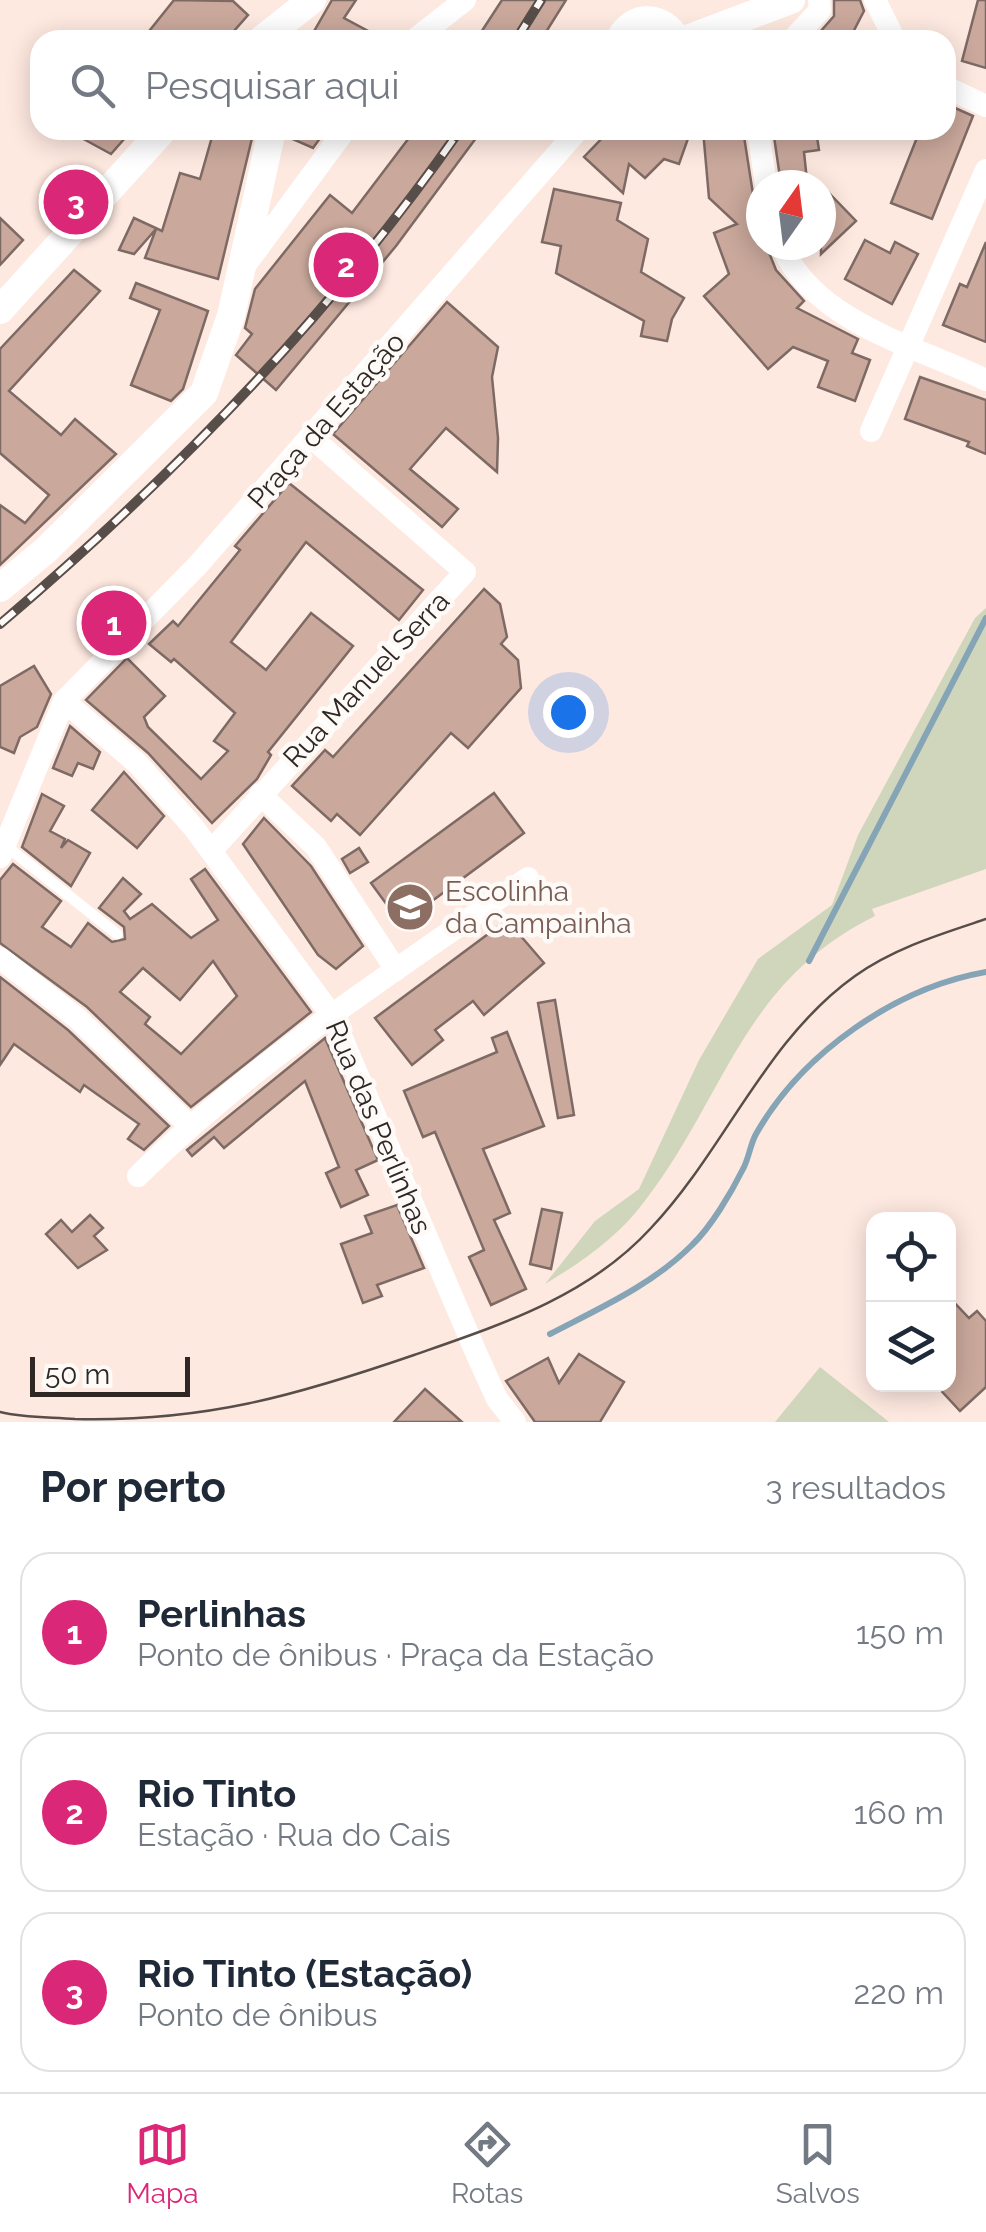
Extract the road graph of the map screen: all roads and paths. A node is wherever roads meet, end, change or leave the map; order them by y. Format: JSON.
{"nodes":[{"id":1,"x":465,"y":0,"type":"edge"},
{"id":2,"x":792,"y":0,"type":"edge"},
{"id":3,"x":819,"y":0,"type":"edge"},
{"id":4,"x":874,"y":0,"type":"edge"},
{"id":5,"x":298,"y":14,"type":"edge"},
{"id":6,"x":661,"y":20,"type":"edge"},
{"id":7,"x":275,"y":30,"type":"edge"},
{"id":8,"x":427,"y":30,"type":"edge"},
{"id":9,"x":625,"y":30,"type":"edge"},
{"id":10,"x":801,"y":30,"type":"edge"},
{"id":11,"x":890,"y":30,"type":"edge"},
{"id":12,"x":956,"y":92,"type":"edge"},
{"id":13,"x":986,"y":106,"type":"edge"},
{"id":14,"x":154,"y":140,"type":"edge"},
{"id":15,"x":270,"y":140,"type":"edge"},
{"id":16,"x":338,"y":140,"type":"edge"},
{"id":17,"x":569,"y":140,"type":"edge"},
{"id":18,"x":759,"y":140,"type":"edge"},
{"id":19,"x":764,"y":170,"type":"edge"},
{"id":20,"x":986,"y":170,"type":"edge"},
{"id":21,"x":791,"y":260,"type":"edge"},
{"id":22,"x":242,"y":270,"type":"junction"},
{"id":23,"x":0,"y":310,"type":"edge"},
{"id":24,"x":910,"y":344,"type":"junction"},
{"id":25,"x":986,"y":380,"type":"edge"},
{"id":26,"x":870,"y":430,"type":"dead end"},
{"id":27,"x":311,"y":437,"type":"junction"},
{"id":28,"x":0,"y":588,"type":"edge"},
{"id":29,"x":64,"y":702,"type":"junction"},
{"id":30,"x":260,"y":794,"type":"junction"},
{"id":31,"x":212,"y":850,"type":"junction"},
{"id":32,"x":2,"y":851,"type":"edge"},
{"id":33,"x":528,"y":878,"type":"dead end"},
{"id":34,"x":117,"y":934,"type":"dead end"},
{"id":35,"x":0,"y":958,"type":"edge"},
{"id":36,"x":396,"y":970,"type":"junction"},
{"id":37,"x":333,"y":1017,"type":"junction"},
{"id":38,"x":189,"y":1125,"type":"junction"},
{"id":39,"x":138,"y":1176,"type":"dead end"},
{"id":40,"x":515,"y":1422,"type":"edge"}],
"edges":[{"from":1,"to":8,"type":"street"},
{"from":2,"to":6,"type":"street"},
{"from":3,"to":10,"type":"street"},
{"from":4,"to":11,"type":"street"},
{"from":5,"to":7,"type":"street"},
{"from":6,"to":9,"type":"street"},
{"from":12,"to":13,"type":"street"},
{"from":14,"to":23,"type":"street"},
{"from":15,"to":22,"type":"street"},
{"from":16,"to":22,"type":"street"},
{"from":17,"to":27,"type":"street","name":"Praça da Estação"},
{"from":18,"to":19,"type":"street"},
{"from":20,"to":24,"type":"street"},
{"from":21,"to":24,"type":"street"},
{"from":22,"to":28,"type":"street"},
{"from":24,"to":25,"type":"street"},
{"from":24,"to":26,"type":"street"},
{"from":27,"to":29,"type":"street","name":"Praça da Estação"},
{"from":27,"to":30,"type":"street","name":"Rua Manuel Serra"},
{"from":29,"to":31,"type":"street","name":"Rua das Perlinhas"},
{"from":29,"to":32,"type":"street"},
{"from":30,"to":31,"type":"street","name":"Rua Manuel Serra"},
{"from":30,"to":36,"type":"street"},
{"from":31,"to":37,"type":"street","name":"Rua das Perlinhas"},
{"from":32,"to":34,"type":"lane"},
{"from":33,"to":36,"type":"street"},
{"from":35,"to":38,"type":"street"},
{"from":36,"to":37,"type":"street"},
{"from":37,"to":38,"type":"street"},
{"from":37,"to":40,"type":"street","name":"Rua das Perlinhas"},
{"from":38,"to":39,"type":"street"}]}
